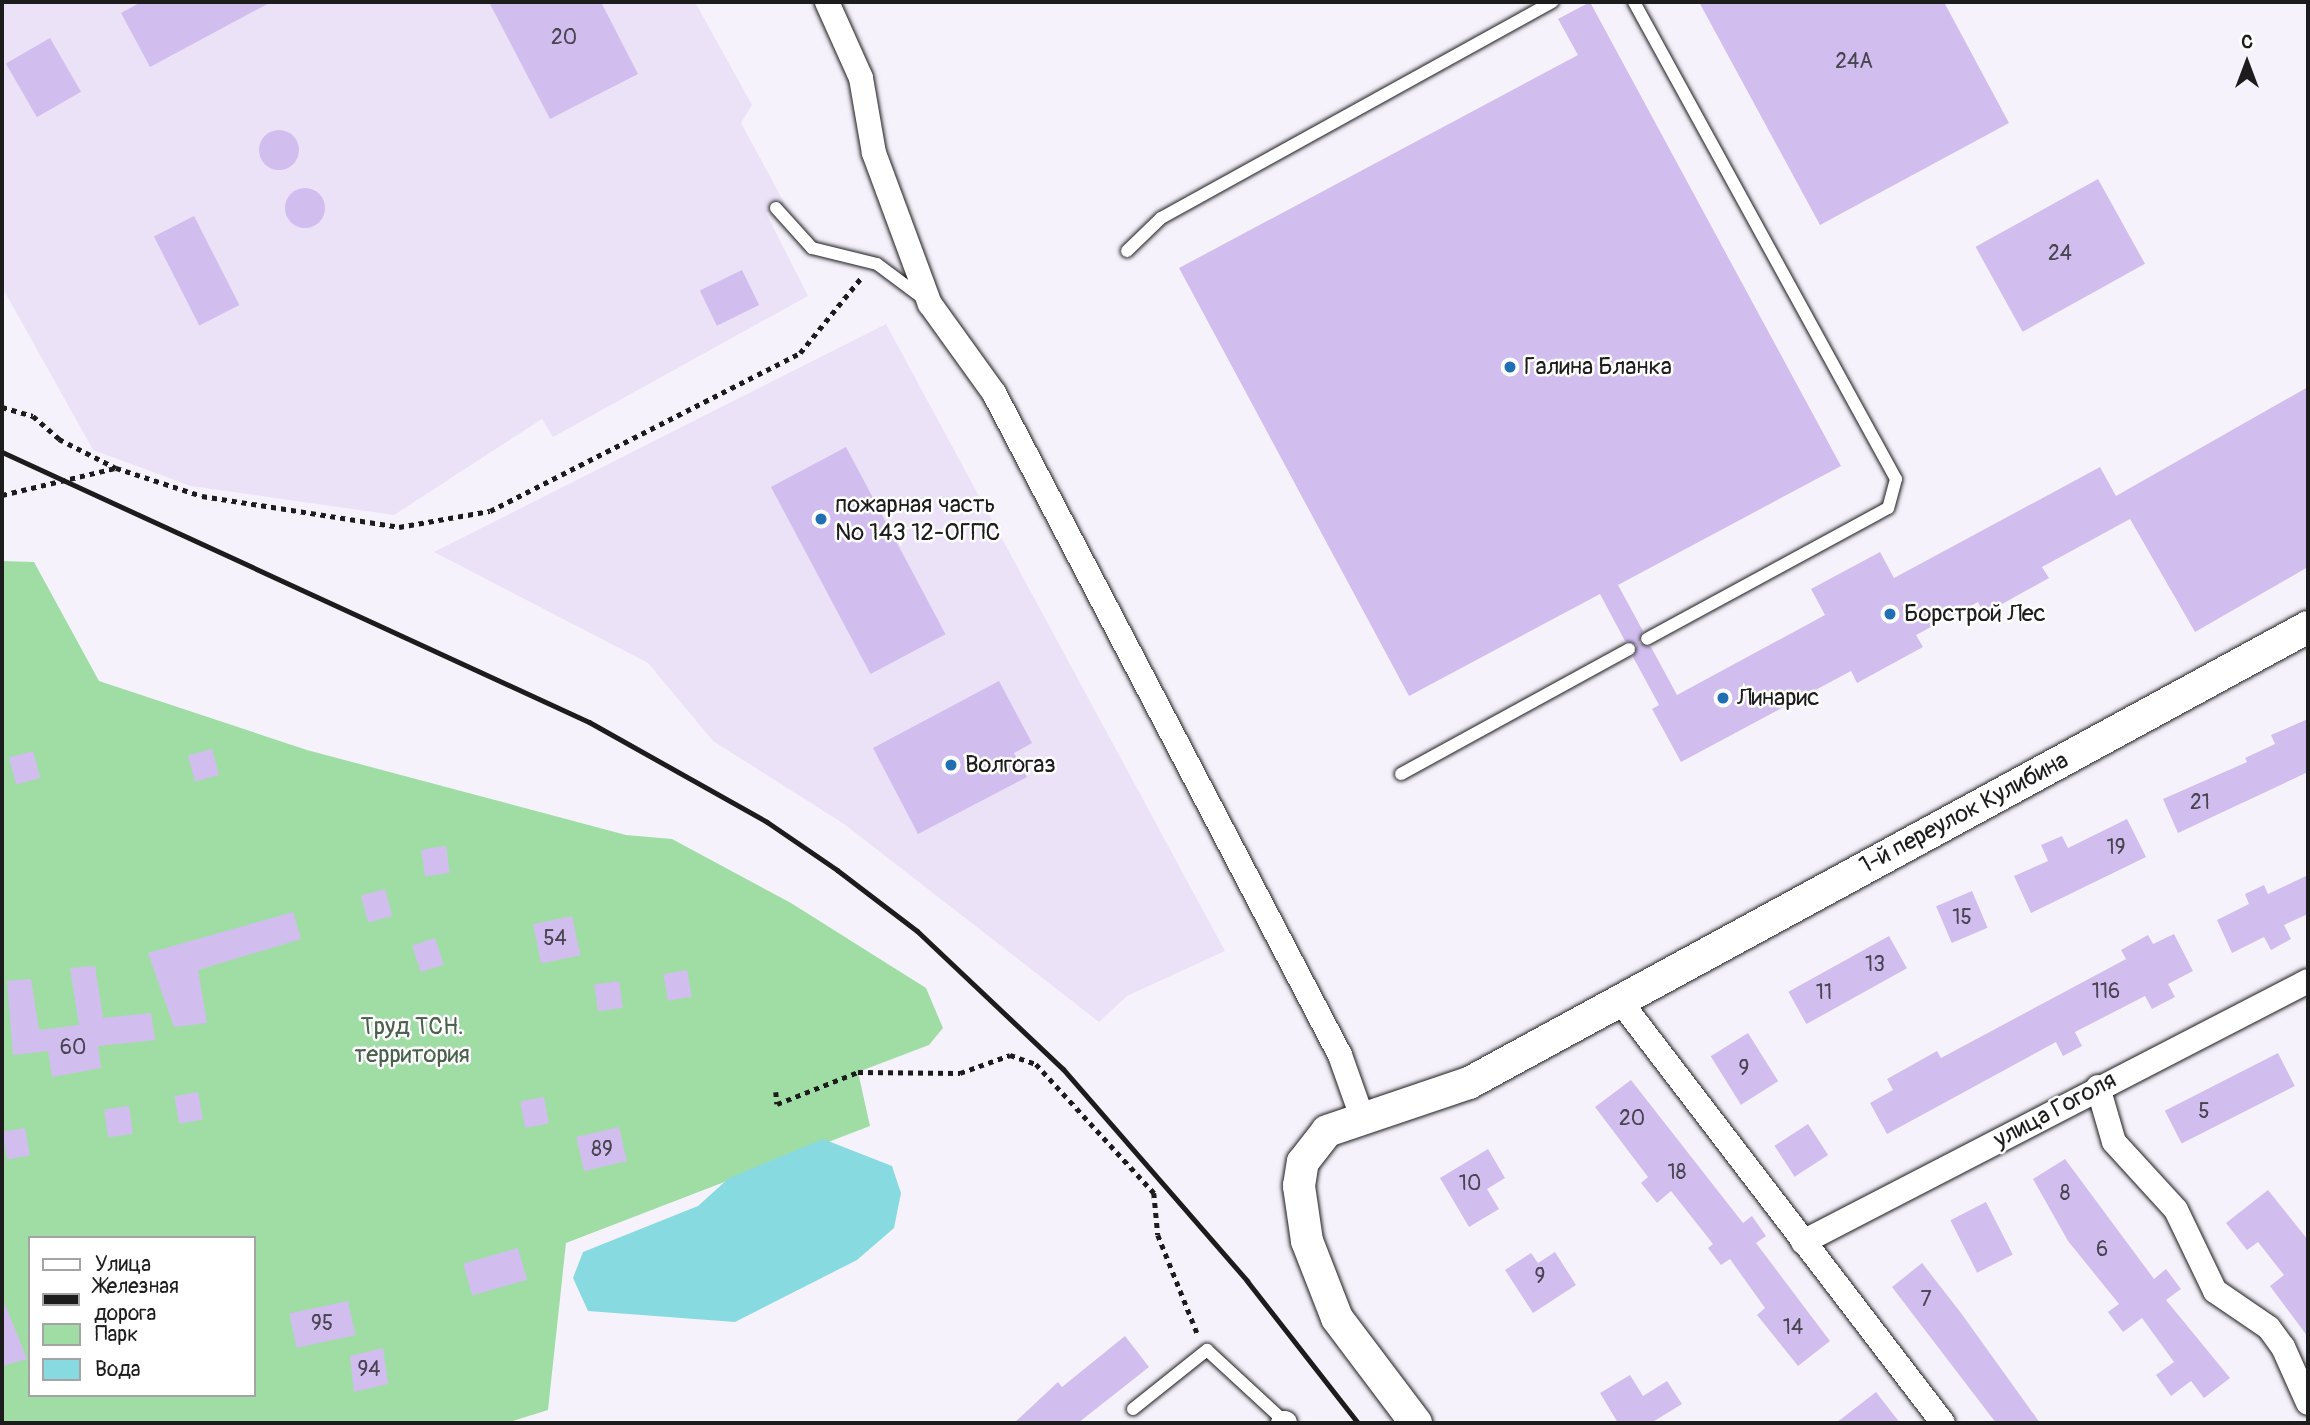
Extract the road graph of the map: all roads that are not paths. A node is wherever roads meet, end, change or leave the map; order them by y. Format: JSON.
{"nodes":[{"id":1,"x":827,"y":2,"type":"edge"},
{"id":2,"x":1552,"y":2,"type":"edge"},
{"id":3,"x":1634,"y":2,"type":"edge"},
{"id":4,"x":776,"y":208,"type":"dead end"},
{"id":5,"x":1127,"y":251,"type":"dead end"},
{"id":6,"x":930,"y":304,"type":"junction"},
{"id":7,"x":2308,"y":627,"type":"edge"},
{"id":8,"x":1647,"y":639,"type":"dead end"},
{"id":9,"x":1629,"y":649,"type":"dead end"},
{"id":10,"x":1401,"y":774,"type":"dead end"},
{"id":11,"x":2308,"y":981,"type":"edge"},
{"id":12,"x":1620,"y":1000,"type":"junction"},
{"id":13,"x":2098,"y":1087,"type":"junction"},
{"id":14,"x":1362,"y":1117,"type":"junction"},
{"id":15,"x":1804,"y":1242,"type":"junction"},
{"id":16,"x":2308,"y":1403,"type":"edge"},
{"id":17,"x":1133,"y":1409,"type":"dead end"},
{"id":18,"x":1284,"y":1423,"type":"edge"},
{"id":19,"x":1416,"y":1423,"type":"edge"},
{"id":20,"x":1943,"y":1423,"type":"edge"}],
"edges":[{"from":1,"to":6,"type":"street"},
{"from":2,"to":5,"type":"lane"},
{"from":3,"to":8,"type":"lane"},
{"from":4,"to":6,"type":"lane"},
{"from":6,"to":14,"type":"street"},
{"from":7,"to":12,"type":"street","name":"1-й переулок Кулибина"},
{"from":9,"to":10,"type":"lane"},
{"from":11,"to":13,"type":"street","name":"улица Гоголя"},
{"from":12,"to":14,"type":"street","name":"1-й переулок Кулибина"},
{"from":12,"to":15,"type":"street"},
{"from":13,"to":15,"type":"street","name":"улица Гоголя"},
{"from":13,"to":16,"type":"street"},
{"from":14,"to":19,"type":"street","name":"1-й переулок Кулибина"},
{"from":15,"to":20,"type":"street"},
{"from":17,"to":18,"type":"lane"}]}
